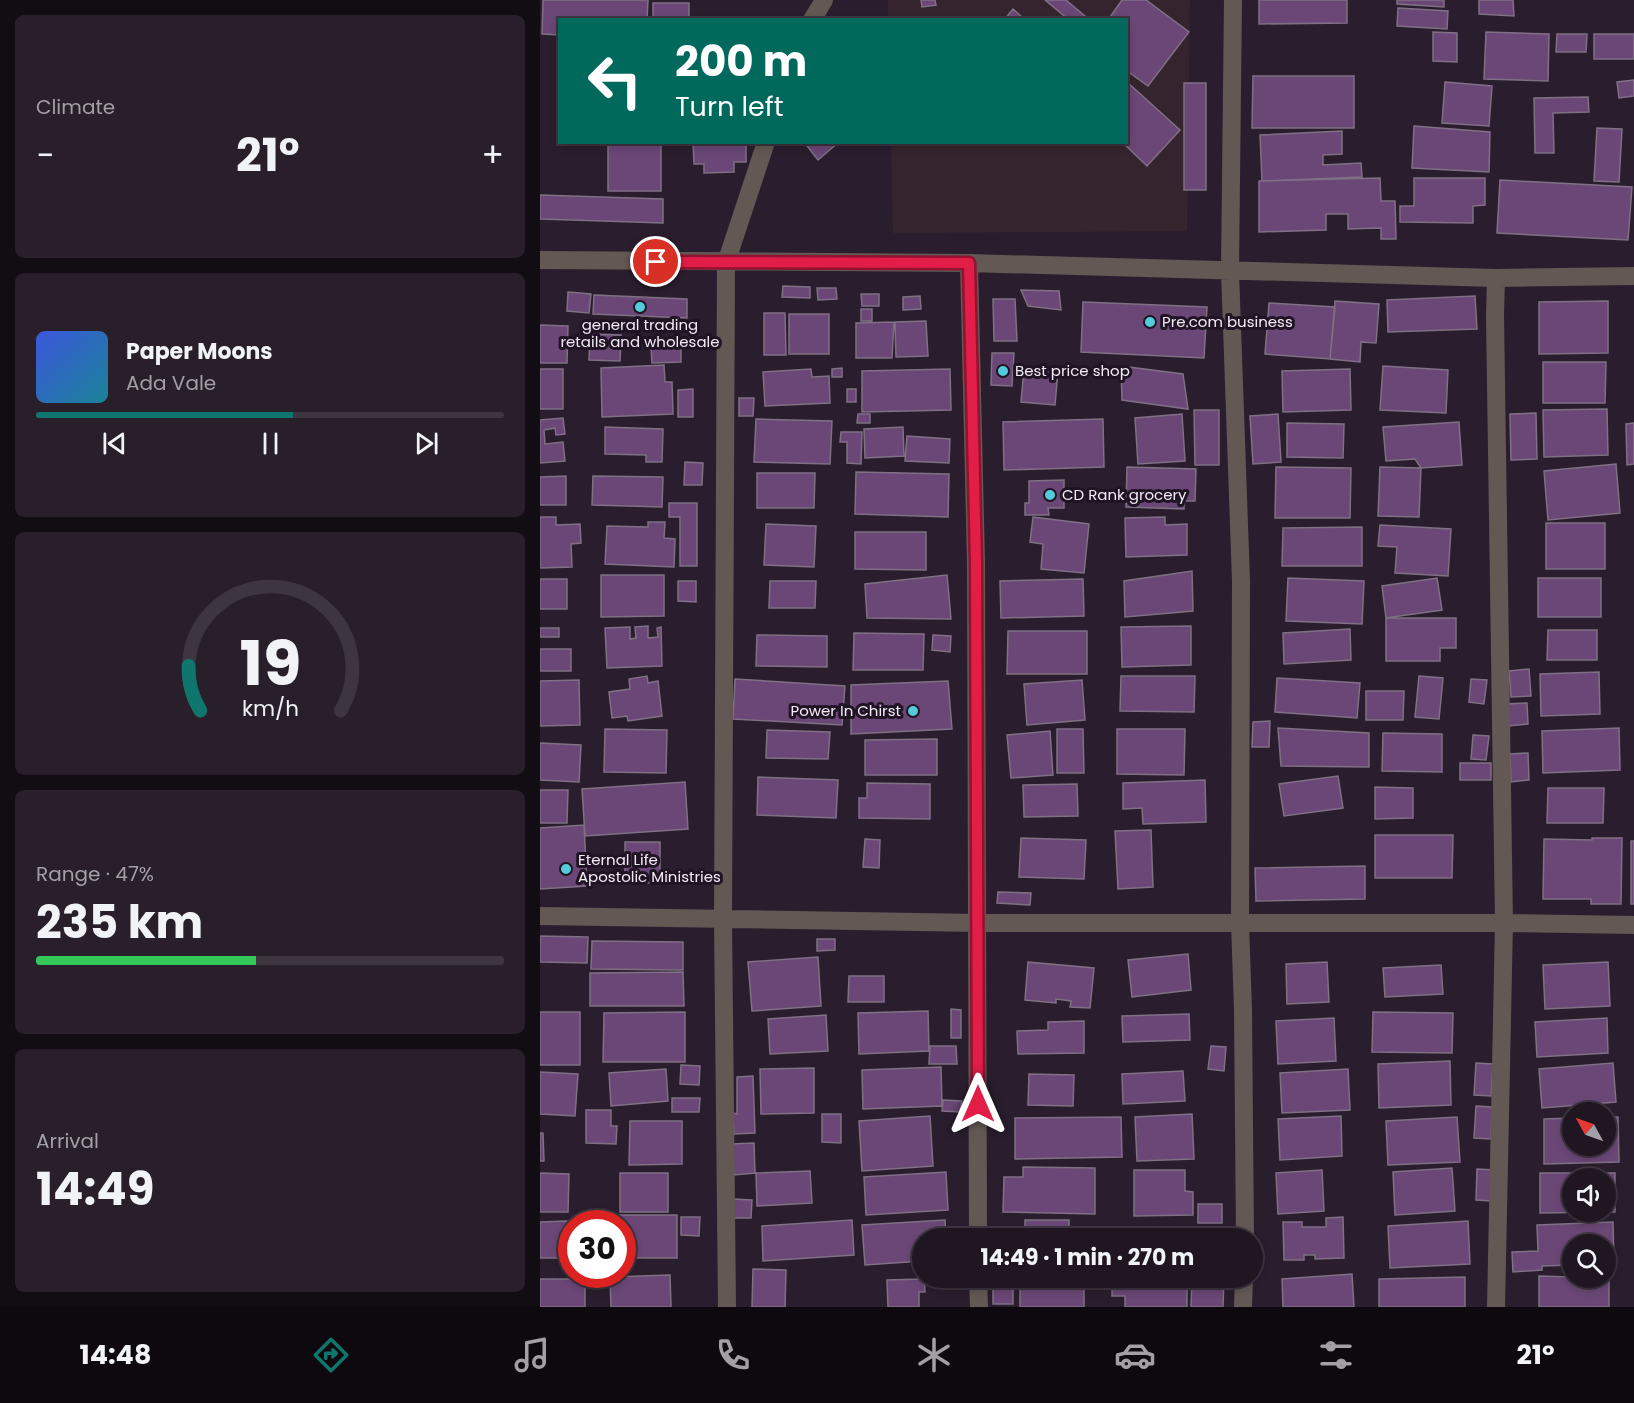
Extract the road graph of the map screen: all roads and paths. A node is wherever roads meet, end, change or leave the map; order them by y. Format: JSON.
{"nodes":[{"id":1,"x":824,"y":0,"type":"edge"},
{"id":2,"x":1233,"y":0,"type":"edge"},
{"id":3,"x":813,"y":18,"type":"edge"},
{"id":4,"x":765,"y":144,"type":"edge"},
{"id":5,"x":540,"y":260,"type":"edge"},
{"id":6,"x":726,"y":262,"type":"junction"},
{"id":7,"x":969,"y":263,"type":"junction"},
{"id":8,"x":1230,"y":271,"type":"junction"},
{"id":9,"x":1634,"y":276,"type":"edge"},
{"id":10,"x":1496,"y":278,"type":"junction"},
{"id":11,"x":540,"y":916,"type":"edge"},
{"id":12,"x":723,"y":920,"type":"junction"},
{"id":13,"x":979,"y":923,"type":"junction"},
{"id":14,"x":1240,"y":923,"type":"junction"},
{"id":15,"x":1504,"y":923,"type":"junction"},
{"id":16,"x":1634,"y":925,"type":"edge"},
{"id":17,"x":978,"y":1228,"type":"edge"},
{"id":18,"x":1245,"y":1228,"type":"edge"},
{"id":19,"x":978,"y":1288,"type":"edge"},
{"id":20,"x":1244,"y":1288,"type":"edge"},
{"id":21,"x":727,"y":1307,"type":"edge"},
{"id":22,"x":979,"y":1307,"type":"edge"},
{"id":23,"x":1244,"y":1307,"type":"edge"},
{"id":24,"x":1496,"y":1307,"type":"edge"}],
"edges":[{"from":1,"to":3,"type":"street"},
{"from":2,"to":8,"type":"street"},
{"from":4,"to":6,"type":"street"},
{"from":5,"to":6,"type":"street"},
{"from":6,"to":7,"type":"street"},
{"from":6,"to":12,"type":"street"},
{"from":7,"to":8,"type":"street"},
{"from":7,"to":13,"type":"street"},
{"from":8,"to":10,"type":"street"},
{"from":8,"to":14,"type":"street"},
{"from":9,"to":10,"type":"street"},
{"from":10,"to":15,"type":"street"},
{"from":11,"to":12,"type":"street"},
{"from":12,"to":13,"type":"street"},
{"from":12,"to":21,"type":"street"},
{"from":13,"to":14,"type":"street"},
{"from":13,"to":17,"type":"street"},
{"from":14,"to":15,"type":"street"},
{"from":14,"to":18,"type":"street"},
{"from":15,"to":16,"type":"street"},
{"from":15,"to":24,"type":"street"},
{"from":19,"to":22,"type":"street"},
{"from":20,"to":23,"type":"street"}]}
